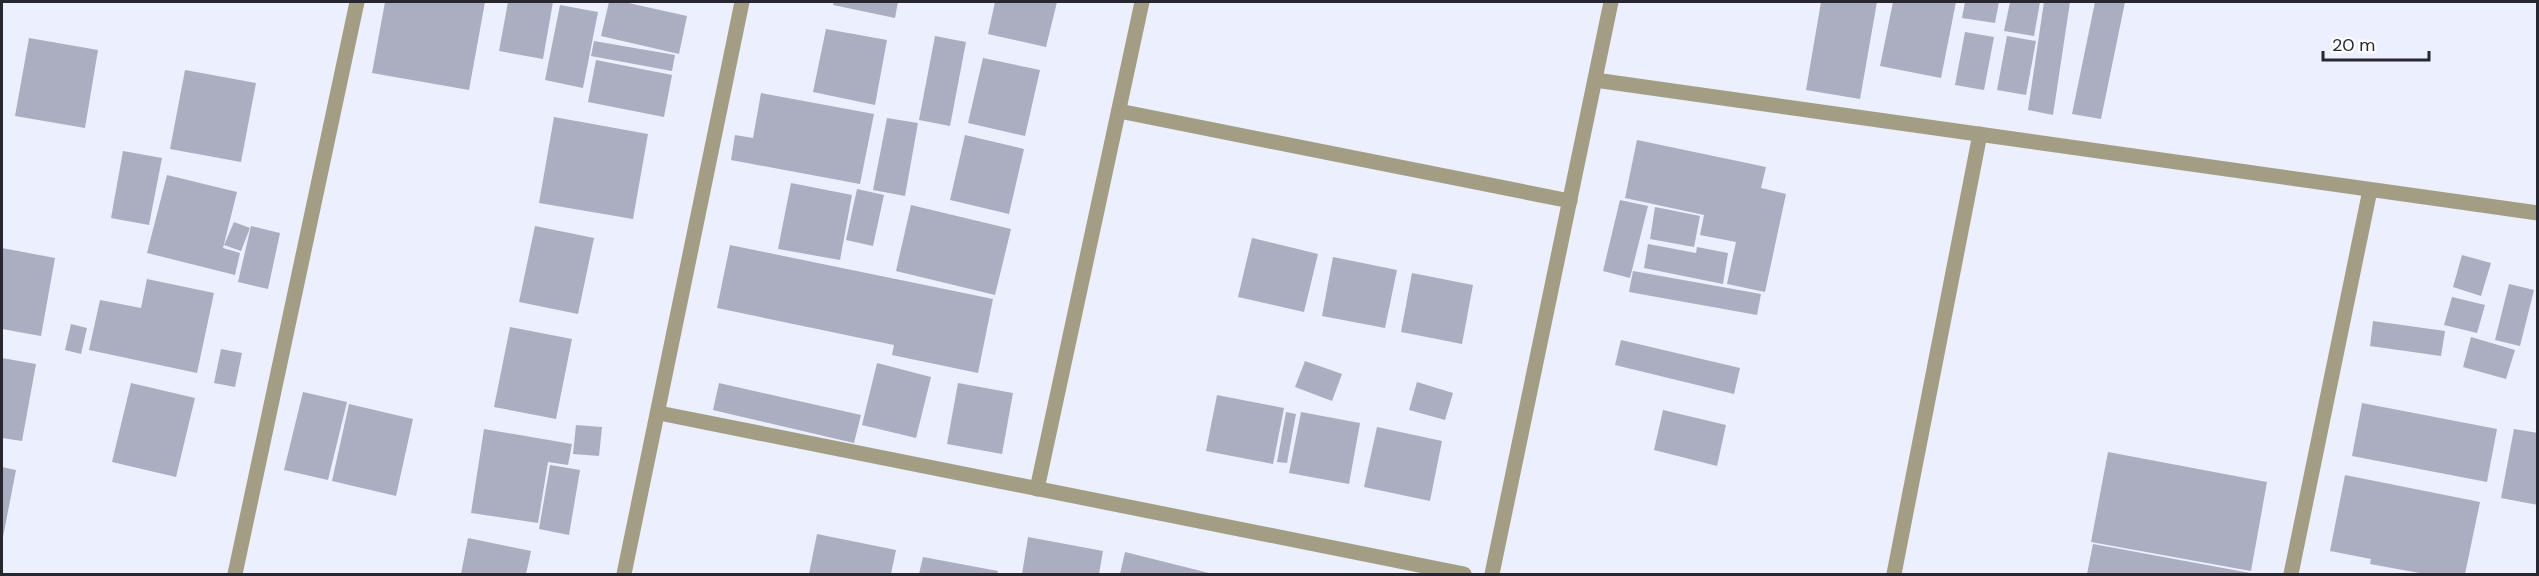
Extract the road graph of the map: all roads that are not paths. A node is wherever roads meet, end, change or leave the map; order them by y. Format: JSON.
{"nodes":[{"id":1,"x":357,"y":2,"type":"edge"},
{"id":2,"x":742,"y":2,"type":"edge"},
{"id":3,"x":1142,"y":2,"type":"edge"},
{"id":4,"x":1611,"y":2,"type":"edge"},
{"id":5,"x":1594,"y":80,"type":"junction"},
{"id":6,"x":1119,"y":111,"type":"junction"},
{"id":7,"x":1980,"y":134,"type":"junction"},
{"id":8,"x":2370,"y":190,"type":"junction"},
{"id":9,"x":1570,"y":201,"type":"junction"},
{"id":10,"x":2538,"y":213,"type":"edge"},
{"id":11,"x":659,"y":413,"type":"junction"},
{"id":12,"x":1037,"y":489,"type":"junction"},
{"id":13,"x":235,"y":574,"type":"edge"},
{"id":14,"x":624,"y":574,"type":"edge"},
{"id":15,"x":1464,"y":574,"type":"edge"},
{"id":16,"x":1492,"y":574,"type":"edge"},
{"id":17,"x":1893,"y":574,"type":"edge"},
{"id":18,"x":2291,"y":574,"type":"edge"}],
"edges":[{"from":1,"to":13,"type":"street"},
{"from":2,"to":11,"type":"street"},
{"from":3,"to":6,"type":"street"},
{"from":4,"to":5,"type":"street"},
{"from":5,"to":7,"type":"street"},
{"from":5,"to":9,"type":"street"},
{"from":6,"to":9,"type":"street"},
{"from":6,"to":12,"type":"street"},
{"from":7,"to":8,"type":"street"},
{"from":7,"to":17,"type":"street"},
{"from":8,"to":10,"type":"street"},
{"from":8,"to":18,"type":"street"},
{"from":9,"to":16,"type":"street"},
{"from":11,"to":12,"type":"street"},
{"from":11,"to":14,"type":"street"},
{"from":12,"to":15,"type":"street"}]}
